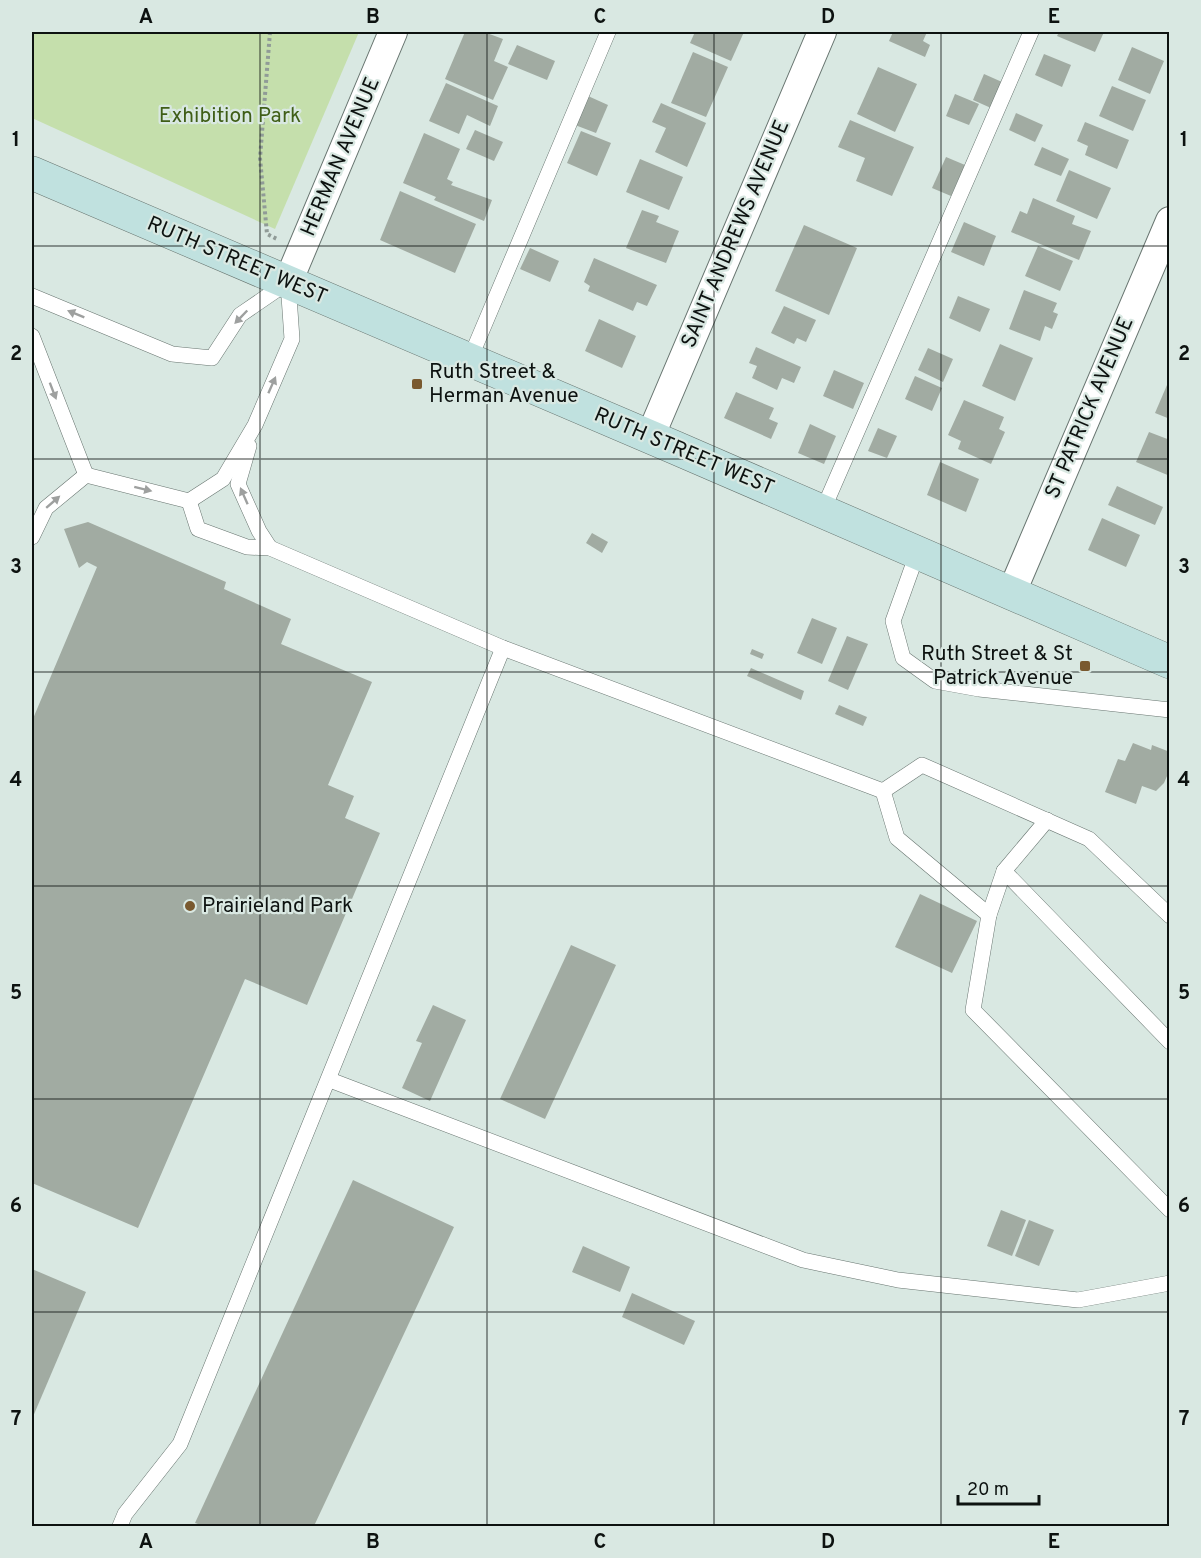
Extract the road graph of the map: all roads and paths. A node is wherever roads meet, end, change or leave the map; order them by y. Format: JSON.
{"nodes":[{"id":1,"x":270,"y":32,"type":"edge"},
{"id":2,"x":393,"y":32,"type":"edge"},
{"id":3,"x":608,"y":32,"type":"edge"},
{"id":4,"x":822,"y":32,"type":"edge"},
{"id":5,"x":1031,"y":32,"type":"edge"},
{"id":6,"x":32,"y":173,"type":"edge"},
{"id":7,"x":1170,"y":221,"type":"edge"},
{"id":8,"x":301,"y":250,"type":"junction"},
{"id":9,"x":288,"y":282,"type":"junction"},
{"id":10,"x":32,"y":296,"type":"edge"},
{"id":11,"x":32,"y":336,"type":"edge"},
{"id":12,"x":469,"y":361,"type":"junction"},
{"id":13,"x":255,"y":425,"type":"junction"},
{"id":14,"x":650,"y":437,"type":"junction"},
{"id":15,"x":86,"y":475,"type":"junction"},
{"id":16,"x":189,"y":501,"type":"junction"},
{"id":17,"x":822,"y":512,"type":"junction"},
{"id":18,"x":32,"y":537,"type":"edge"},
{"id":19,"x":270,"y":548,"type":"junction"},
{"id":20,"x":917,"y":554,"type":"junction"},
{"id":21,"x":1011,"y":594,"type":"junction"},
{"id":22,"x":503,"y":648,"type":"junction"},
{"id":23,"x":1170,"y":662,"type":"edge"},
{"id":24,"x":1170,"y":710,"type":"edge"},
{"id":25,"x":883,"y":791,"type":"junction"},
{"id":26,"x":1047,"y":820,"type":"junction"},
{"id":27,"x":1004,"y":871,"type":"junction"},
{"id":28,"x":989,"y":915,"type":"junction"},
{"id":29,"x":1170,"y":916,"type":"edge"},
{"id":30,"x":1170,"y":1042,"type":"edge"},
{"id":31,"x":330,"y":1080,"type":"junction"},
{"id":32,"x":1170,"y":1210,"type":"edge"},
{"id":33,"x":1170,"y":1283,"type":"edge"},
{"id":34,"x":120,"y":1527,"type":"edge"}],
"edges":[{"from":1,"to":8,"type":"path"},
{"from":2,"to":8,"type":"street","name":"HERMAN AVENUE"},
{"from":3,"to":12,"type":"lane"},
{"from":4,"to":14,"type":"street","name":"SAINT ANDREWS AVENUE"},
{"from":5,"to":17,"type":"lane"},
{"from":6,"to":9,"type":"street","name":"RUTH STREET WEST"},
{"from":7,"to":21,"type":"street","name":"ST PATRICK AVENUE"},
{"from":8,"to":9,"type":"street","name":"HERMAN AVENUE"},
{"from":9,"to":10,"type":"lane","one_way":true},
{"from":9,"to":12,"type":"street","name":"RUTH STREET WEST"},
{"from":13,"to":9,"type":"lane","one_way":true},
{"from":11,"to":15,"type":"lane","one_way":true},
{"from":12,"to":14,"type":"street","name":"RUTH STREET WEST"},
{"from":13,"to":16,"type":"lane"},
{"from":19,"to":13,"type":"lane","one_way":true},
{"from":14,"to":17,"type":"street","name":"RUTH STREET WEST"},
{"from":15,"to":16,"type":"lane","one_way":true},
{"from":18,"to":15,"type":"lane","one_way":true},
{"from":16,"to":19,"type":"lane"},
{"from":17,"to":20,"type":"street","name":"RUTH STREET WEST"},
{"from":19,"to":22,"type":"lane"},
{"from":20,"to":21,"type":"street","name":"RUTH STREET WEST"},
{"from":20,"to":24,"type":"lane"},
{"from":21,"to":23,"type":"street","name":"RUTH STREET WEST"},
{"from":22,"to":25,"type":"lane"},
{"from":22,"to":31,"type":"lane"},
{"from":25,"to":26,"type":"lane"},
{"from":25,"to":28,"type":"lane"},
{"from":26,"to":27,"type":"lane"},
{"from":26,"to":29,"type":"lane"},
{"from":27,"to":28,"type":"lane"},
{"from":27,"to":30,"type":"lane"},
{"from":28,"to":32,"type":"lane"},
{"from":31,"to":33,"type":"lane"},
{"from":31,"to":34,"type":"lane"}]}
